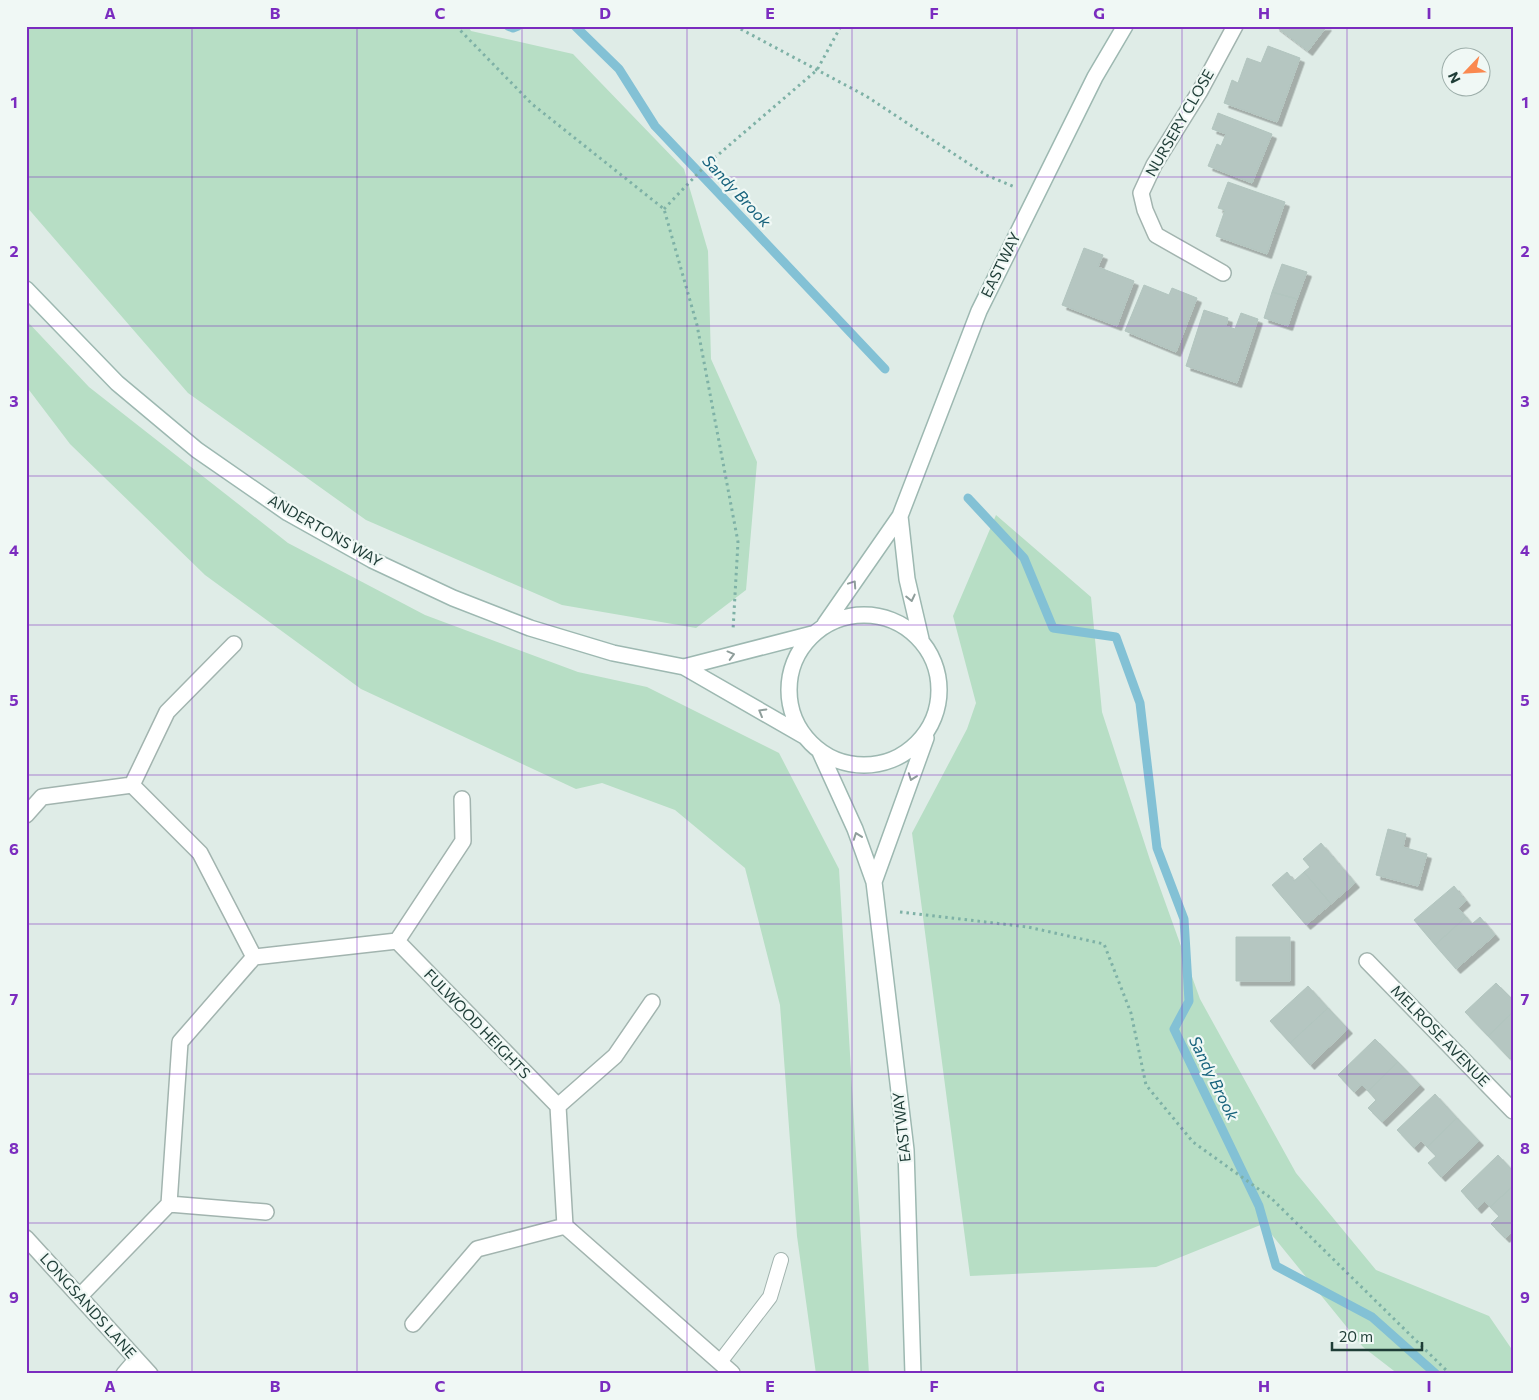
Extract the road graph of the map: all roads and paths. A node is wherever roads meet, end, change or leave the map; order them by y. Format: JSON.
{"nodes":[{"id":1,"x":456,"y":26,"type":"edge"},
{"id":2,"x":735,"y":26,"type":"edge"},
{"id":3,"x":841,"y":26,"type":"edge"},
{"id":4,"x":1125,"y":26,"type":"edge"},
{"id":5,"x":1235,"y":26,"type":"edge"},
{"id":6,"x":817,"y":70,"type":"junction"},
{"id":7,"x":1034,"y":195,"type":"junction"},
{"id":8,"x":664,"y":209,"type":"junction"},
{"id":9,"x":1222,"y":273,"type":"dead end"},
{"id":10,"x":26,"y":289,"type":"edge"},
{"id":11,"x":900,"y":516,"type":"junction"},
{"id":12,"x":826,"y":624,"type":"junction"},
{"id":13,"x":812,"y":634,"type":"junction"},
{"id":14,"x":921,"y":639,"type":"junction"},
{"id":15,"x":234,"y":644,"type":"dead end"},
{"id":16,"x":731,"y":655,"type":"junction"},
{"id":17,"x":684,"y":667,"type":"junction"},
{"id":18,"x":928,"y":731,"type":"junction"},
{"id":19,"x":804,"y":736,"type":"junction"},
{"id":20,"x":820,"y":752,"type":"junction"},
{"id":21,"x":132,"y":785,"type":"junction"},
{"id":22,"x":462,"y":799,"type":"dead end"},
{"id":23,"x":26,"y":815,"type":"edge"},
{"id":24,"x":874,"y":882,"type":"junction"},
{"id":25,"x":877,"y":910,"type":"junction"},
{"id":26,"x":397,"y":941,"type":"junction"},
{"id":27,"x":254,"y":957,"type":"junction"},
{"id":28,"x":1367,"y":961,"type":"dead end"},
{"id":29,"x":652,"y":1002,"type":"dead end"},
{"id":30,"x":558,"y":1106,"type":"junction"},
{"id":31,"x":1513,"y":1111,"type":"edge"},
{"id":32,"x":169,"y":1204,"type":"junction"},
{"id":33,"x":266,"y":1212,"type":"dead end"},
{"id":34,"x":565,"y":1226,"type":"junction"},
{"id":35,"x":26,"y":1238,"type":"edge"},
{"id":36,"x":781,"y":1260,"type":"dead end"},
{"id":37,"x":80,"y":1296,"type":"junction"},
{"id":38,"x":413,"y":1324,"type":"dead end"},
{"id":39,"x":136,"y":1360,"type":"junction"},
{"id":40,"x":720,"y":1362,"type":"junction"},
{"id":41,"x":732,"y":1373,"type":"edge"},
{"id":42,"x":124,"y":1374,"type":"edge"},
{"id":43,"x":150,"y":1374,"type":"edge"},
{"id":44,"x":913,"y":1374,"type":"edge"},
{"id":45,"x":1450,"y":1374,"type":"edge"}],
"edges":[{"from":1,"to":8,"type":"path"},
{"from":2,"to":6,"type":"path"},
{"from":3,"to":6,"type":"path"},
{"from":4,"to":7,"type":"main road","name":"EASTWAY"},
{"from":5,"to":9,"type":"main road","name":"NURSERY CLOSE"},
{"from":6,"to":7,"type":"path"},
{"from":6,"to":8,"type":"path"},
{"from":7,"to":11,"type":"main road","name":"EASTWAY"},
{"from":8,"to":16,"type":"path"},
{"from":10,"to":17,"type":"main road","name":"ANDERTONS WAY"},
{"from":12,"to":11,"type":"main road","name":"EASTWAY","one_way":true},
{"from":11,"to":14,"type":"main road","name":"EASTWAY","one_way":true},
{"from":12,"to":13,"type":"main road"},
{"from":12,"to":14,"type":"main road"},
{"from":13,"to":16,"type":"main road","name":"ANDERTONS WAY"},
{"from":13,"to":19,"type":"main road"},
{"from":14,"to":18,"type":"main road"},
{"from":15,"to":21,"type":"main road"},
{"from":17,"to":16,"type":"main road","name":"ANDERTONS WAY","one_way":true},
{"from":19,"to":17,"type":"main road","name":"ANDERTONS WAY","one_way":true},
{"from":18,"to":20,"type":"main road"},
{"from":18,"to":24,"type":"main road","name":"EASTWAY","one_way":true},
{"from":19,"to":20,"type":"main road"},
{"from":24,"to":20,"type":"main road","name":"EASTWAY","one_way":true},
{"from":21,"to":23,"type":"main road"},
{"from":21,"to":27,"type":"main road"},
{"from":22,"to":26,"type":"main road"},
{"from":24,"to":25,"type":"main road","name":"EASTWAY"},
{"from":25,"to":44,"type":"main road","name":"EASTWAY"},
{"from":25,"to":45,"type":"path"},
{"from":26,"to":27,"type":"main road"},
{"from":26,"to":30,"type":"main road","name":"FULWOOD HEIGHTS"},
{"from":27,"to":32,"type":"main road"},
{"from":28,"to":31,"type":"main road","name":"MELROSE AVENUE"},
{"from":29,"to":30,"type":"main road"},
{"from":30,"to":34,"type":"main road"},
{"from":32,"to":33,"type":"main road"},
{"from":32,"to":37,"type":"main road"},
{"from":34,"to":38,"type":"main road"},
{"from":34,"to":40,"type":"main road"},
{"from":35,"to":37,"type":"main road","name":"LONGSANDS LANE"},
{"from":36,"to":40,"type":"lane"},
{"from":37,"to":39,"type":"main road","name":"LONGSANDS LANE"},
{"from":39,"to":42,"type":"main road"},
{"from":39,"to":43,"type":"main road","name":"LONGSANDS LANE"},
{"from":40,"to":41,"type":"main road"}]}
